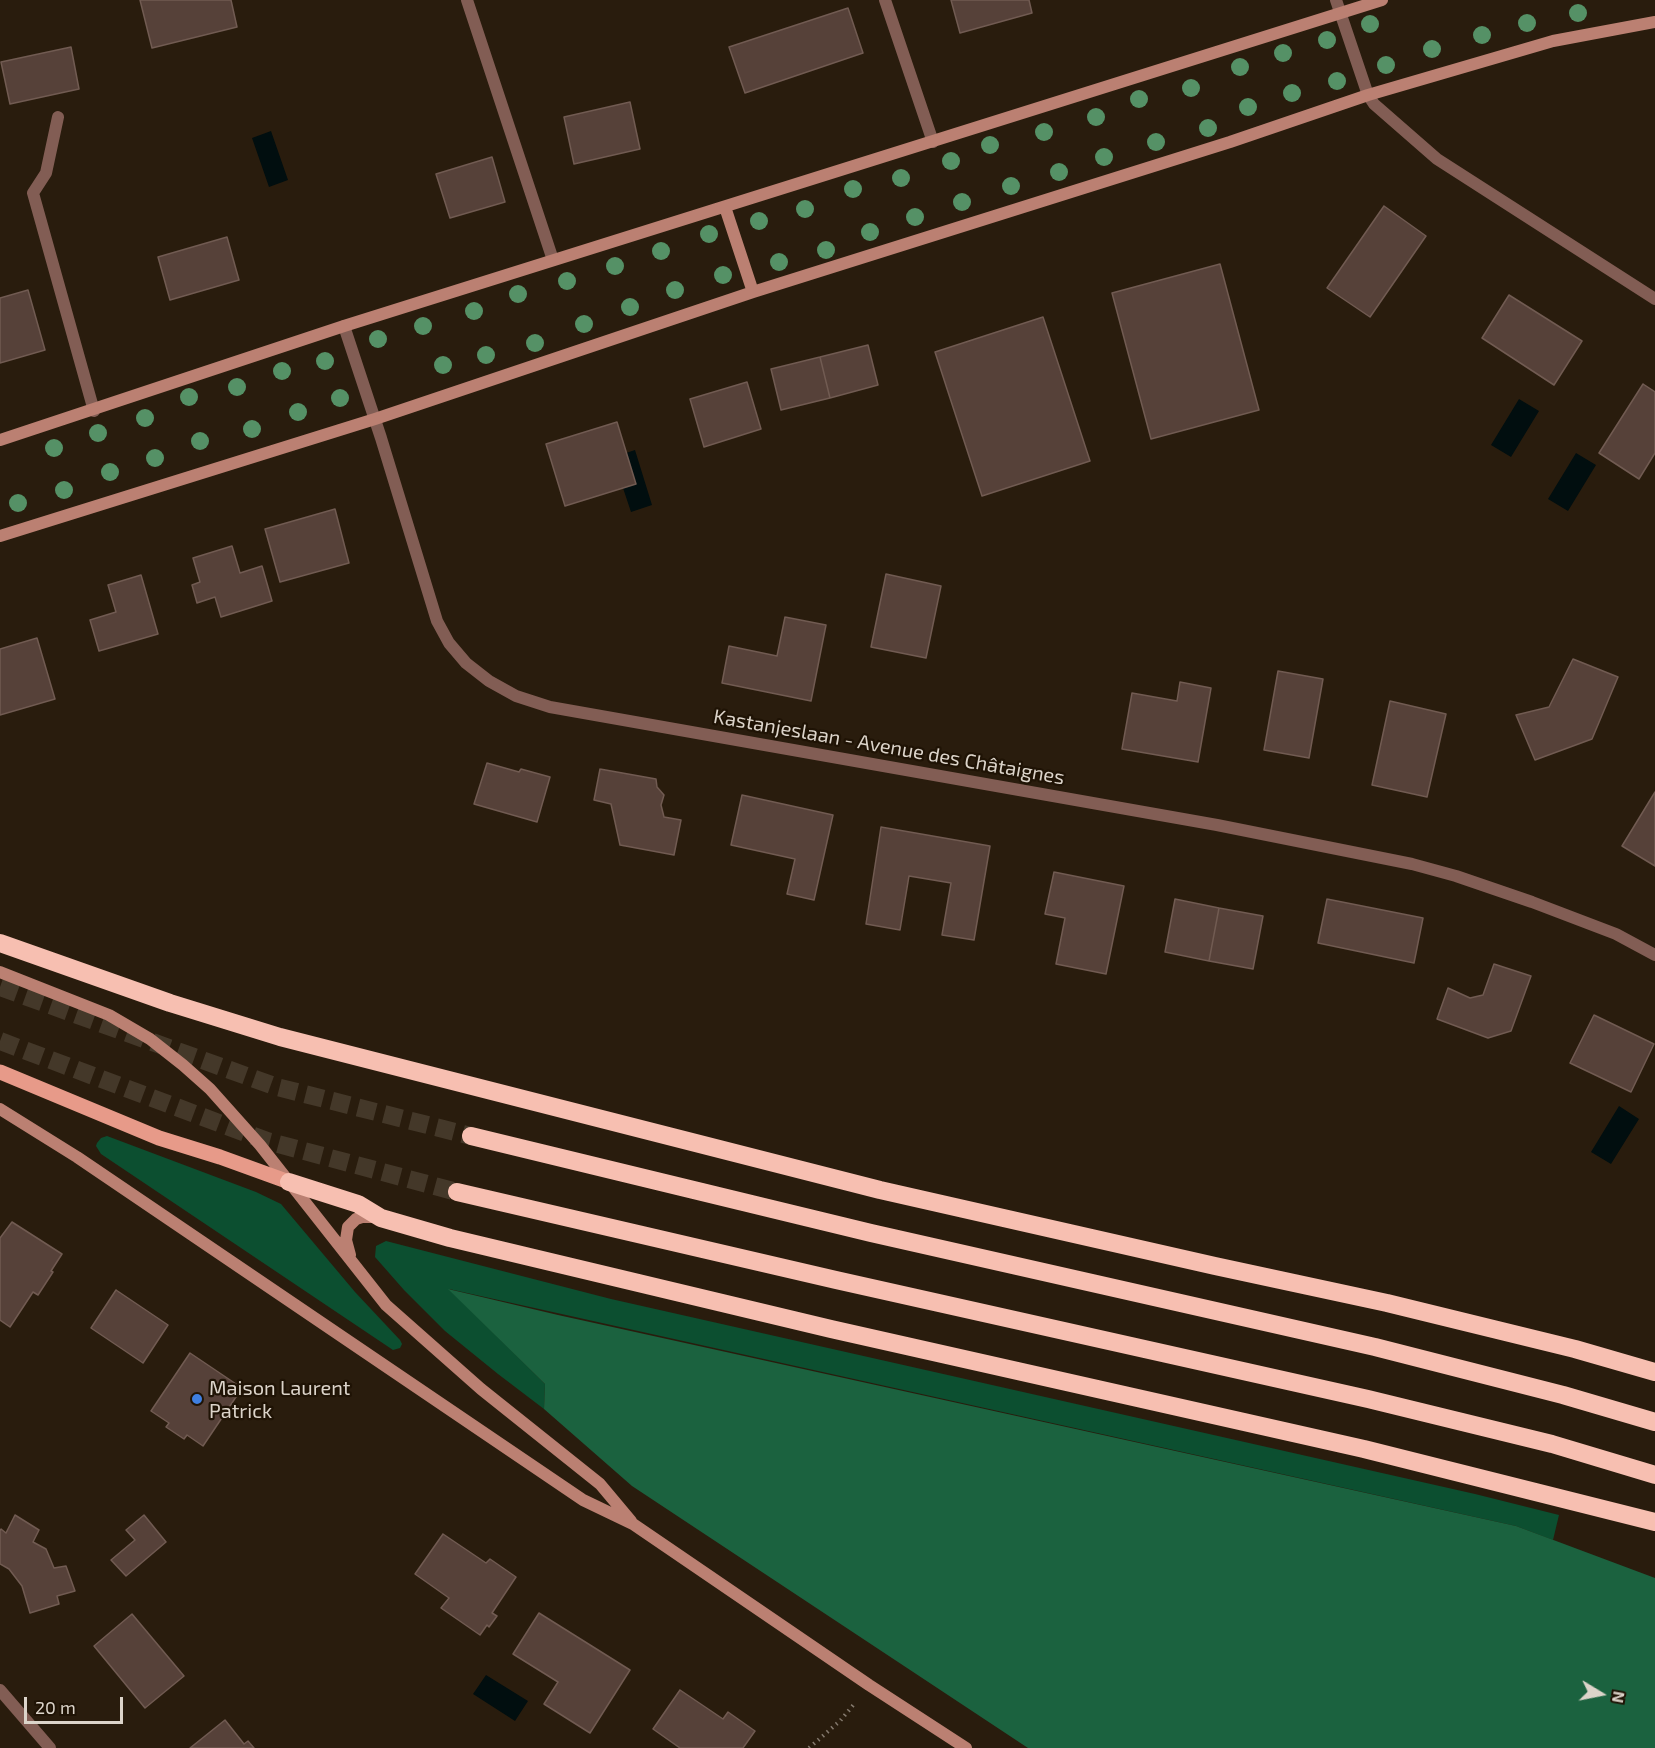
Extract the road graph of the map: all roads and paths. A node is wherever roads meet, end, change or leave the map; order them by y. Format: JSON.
{"nodes":[{"id":1,"x":467,"y":0,"type":"edge"},
{"id":2,"x":885,"y":0,"type":"edge"},
{"id":3,"x":1382,"y":0,"type":"edge"},
{"id":4,"x":1338,"y":6,"type":"edge"},
{"id":5,"x":1655,"y":22,"type":"edge"},
{"id":6,"x":1368,"y":95,"type":"junction"},
{"id":7,"x":58,"y":117,"type":"dead end"},
{"id":8,"x":933,"y":142,"type":"junction"},
{"id":9,"x":725,"y":207,"type":"junction"},
{"id":10,"x":553,"y":260,"type":"junction"},
{"id":11,"x":753,"y":292,"type":"junction"},
{"id":12,"x":1655,"y":299,"type":"edge"},
{"id":13,"x":344,"y":326,"type":"junction"},
{"id":14,"x":94,"y":411,"type":"junction"},
{"id":15,"x":375,"y":419,"type":"junction"},
{"id":16,"x":0,"y":441,"type":"edge"},
{"id":17,"x":0,"y":536,"type":"edge"},
{"id":18,"x":0,"y":942,"type":"edge"},
{"id":19,"x":1655,"y":955,"type":"edge"},
{"id":20,"x":0,"y":972,"type":"edge"},
{"id":21,"x":0,"y":1072,"type":"edge"},
{"id":22,"x":0,"y":1109,"type":"edge"},
{"id":23,"x":471,"y":1136,"type":"tunnel mouth"},
{"id":24,"x":289,"y":1182,"type":"junction"},
{"id":25,"x":457,"y":1192,"type":"tunnel mouth"},
{"id":26,"x":381,"y":1218,"type":"junction"},
{"id":27,"x":354,"y":1264,"type":"junction"},
{"id":28,"x":1655,"y":1372,"type":"edge"},
{"id":29,"x":1655,"y":1422,"type":"edge"},
{"id":30,"x":1655,"y":1475,"type":"edge"},
{"id":31,"x":1655,"y":1522,"type":"edge"},
{"id":32,"x":633,"y":1524,"type":"junction"},
{"id":33,"x":869,"y":1685,"type":"junction"},
{"id":34,"x":0,"y":1690,"type":"edge"},
{"id":35,"x":50,"y":1748,"type":"edge"},
{"id":36,"x":809,"y":1748,"type":"edge"},
{"id":37,"x":966,"y":1748,"type":"edge"}],
"edges":[{"from":1,"to":10,"type":"street"},
{"from":2,"to":8,"type":"street"},
{"from":3,"to":4,"type":"street"},
{"from":4,"to":6,"type":"street"},
{"from":4,"to":8,"type":"street"},
{"from":5,"to":6,"type":"street"},
{"from":6,"to":11,"type":"street"},
{"from":6,"to":12,"type":"street"},
{"from":7,"to":14,"type":"street"},
{"from":8,"to":9,"type":"street"},
{"from":9,"to":10,"type":"street"},
{"from":9,"to":11,"type":"street"},
{"from":10,"to":13,"type":"street"},
{"from":11,"to":15,"type":"street"},
{"from":13,"to":14,"type":"street"},
{"from":13,"to":15,"type":"street","name":"Kastanjeslaan - Avenue des Châtaignes"},
{"from":14,"to":16,"type":"street"},
{"from":15,"to":17,"type":"street"},
{"from":15,"to":19,"type":"street","name":"Kastanjeslaan - Avenue des Châtaignes"},
{"from":18,"to":28,"type":"highway"},
{"from":20,"to":24,"type":"street"},
{"from":21,"to":24,"type":"main road"},
{"from":22,"to":32,"type":"street"},
{"from":23,"to":29,"type":"highway"},
{"from":24,"to":26,"type":"highway"},
{"from":24,"to":27,"type":"street"},
{"from":25,"to":30,"type":"highway"},
{"from":26,"to":27,"type":"street"},
{"from":26,"to":31,"type":"highway"},
{"from":27,"to":32,"type":"street"},
{"from":32,"to":33,"type":"street"},
{"from":33,"to":36,"type":"path"},
{"from":33,"to":37,"type":"street"},
{"from":34,"to":35,"type":"street"}]}
